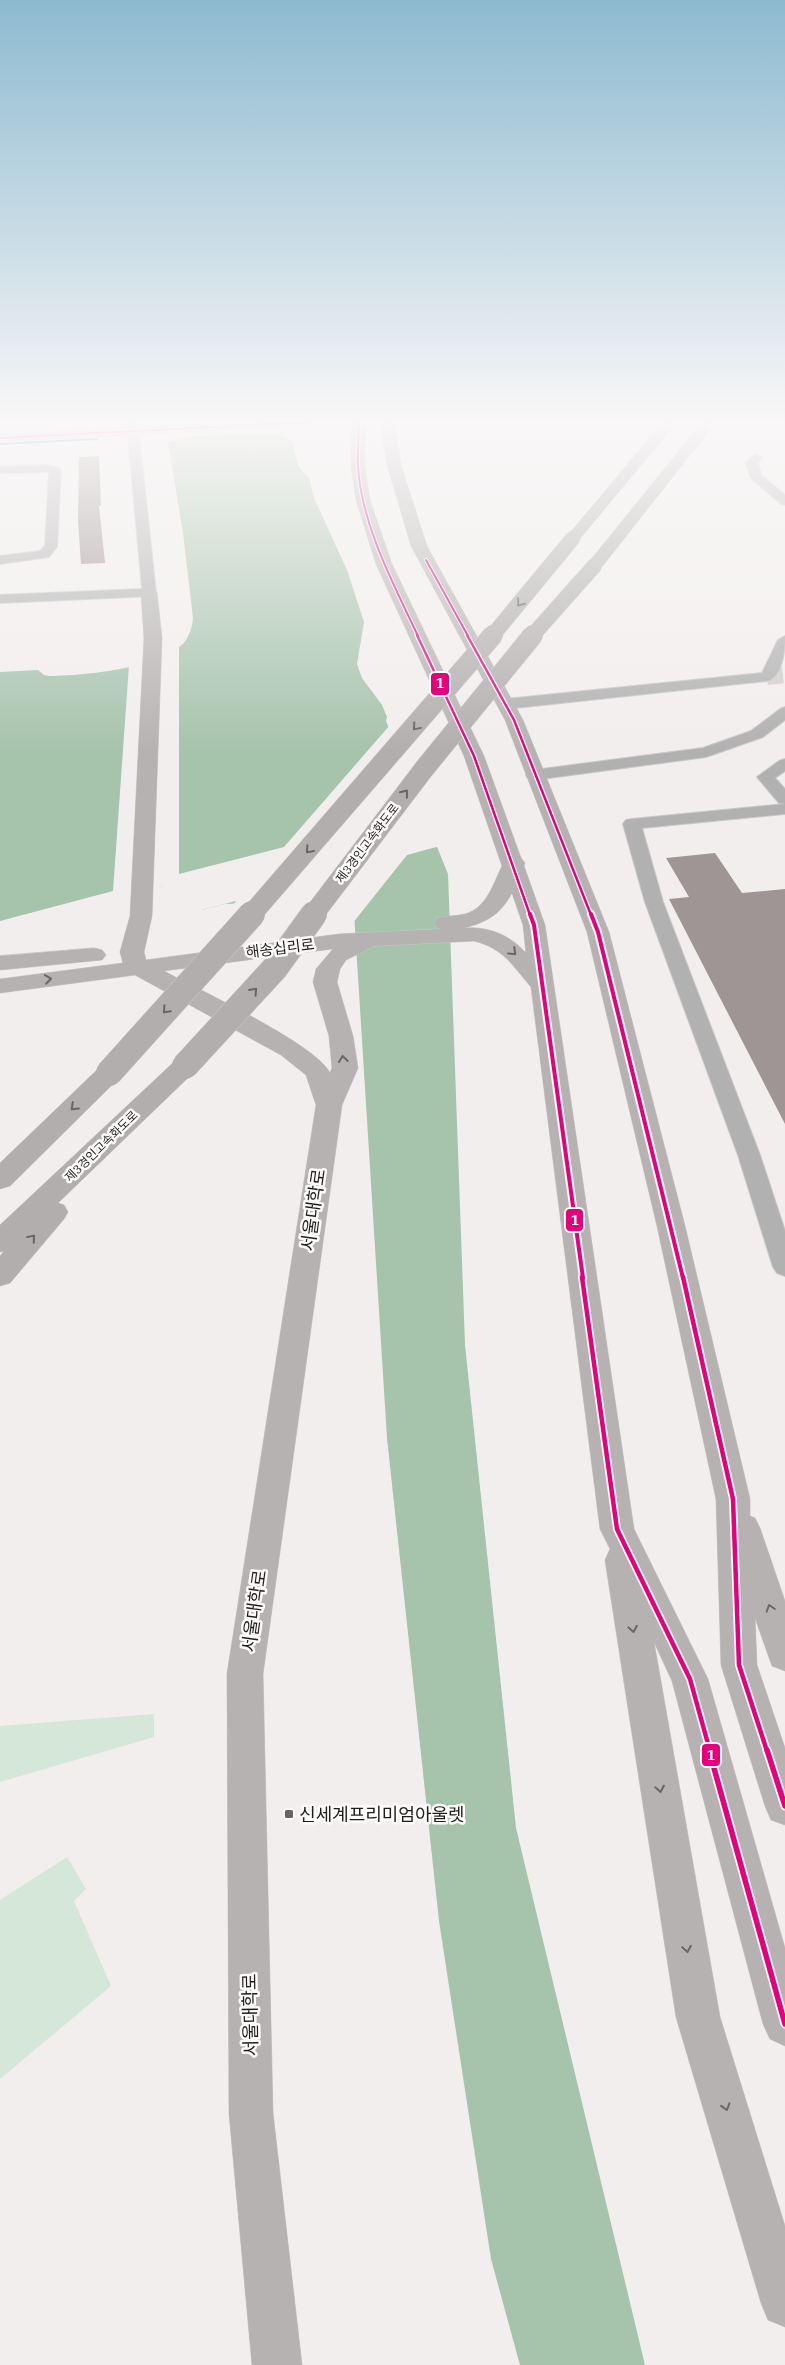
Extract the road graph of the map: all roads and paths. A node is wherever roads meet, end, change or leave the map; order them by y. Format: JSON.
{"nodes":[{"id":1,"x":52,"y":531,"type":"edge"},
{"id":2,"x":143,"y":531,"type":"edge"},
{"id":3,"x":373,"y":531,"type":"edge"},
{"id":4,"x":415,"y":531,"type":"edge"},
{"id":5,"x":579,"y":531,"type":"edge"},
{"id":6,"x":622,"y":531,"type":"edge"},
{"id":7,"x":0,"y":560,"type":"edge"},
{"id":8,"x":149,"y":593,"type":"junction"},
{"id":9,"x":0,"y":600,"type":"edge"},
{"id":10,"x":785,"y":640,"type":"edge"},
{"id":11,"x":506,"y":704,"type":"junction"},
{"id":12,"x":785,"y":712,"type":"edge"},
{"id":13,"x":785,"y":764,"type":"edge"},
{"id":14,"x":534,"y":774,"type":"junction"},
{"id":15,"x":785,"y":799,"type":"edge"},
{"id":16,"x":785,"y":809,"type":"edge"},
{"id":17,"x":514,"y":864,"type":"junction"},
{"id":18,"x":371,"y":939,"type":"junction"},
{"id":19,"x":134,"y":959,"type":"junction"},
{"id":20,"x":0,"y":963,"type":"edge"},
{"id":21,"x":542,"y":985,"type":"junction"},
{"id":22,"x":0,"y":986,"type":"edge"},
{"id":23,"x":149,"y":1101,"type":"junction"},
{"id":24,"x":329,"y":1105,"type":"junction"},
{"id":25,"x":0,"y":1180,"type":"edge"},
{"id":26,"x":0,"y":1242,"type":"edge"},
{"id":27,"x":785,"y":1267,"type":"edge"},
{"id":28,"x":0,"y":1275,"type":"edge"},
{"id":29,"x":733,"y":1498,"type":"junction"},
{"id":30,"x":616,"y":1529,"type":"junction"},
{"id":31,"x":785,"y":1654,"type":"edge"},
{"id":32,"x":785,"y":1806,"type":"edge"},
{"id":33,"x":785,"y":2024,"type":"edge"},
{"id":34,"x":785,"y":2303,"type":"edge"},
{"id":35,"x":277,"y":2365,"type":"edge"}],
"edges":[{"from":1,"to":7,"type":"street"},
{"from":2,"to":8,"type":"street"},
{"from":3,"to":17,"type":"main road"},
{"from":4,"to":11,"type":"main road"},
{"from":5,"to":25,"type":"highway","one_way":true,"bridge":true},
{"from":23,"to":6,"type":"highway","name":"제3경인고속화도로","one_way":true,"bridge":true},
{"from":8,"to":9,"type":"street"},
{"from":8,"to":19,"type":"main road"},
{"from":10,"to":11,"type":"street"},
{"from":11,"to":14,"type":"main road"},
{"from":12,"to":14,"type":"street"},
{"from":13,"to":15,"type":"street"},
{"from":14,"to":29,"type":"main road"},
{"from":16,"to":27,"type":"street"},
{"from":17,"to":19,"type":"main road","name":"해송십리로"},
{"from":17,"to":21,"type":"main road"},
{"from":18,"to":19,"type":"main road","name":"해송십리로"},
{"from":18,"to":21,"type":"main road","name":"해송십리로","one_way":true},
{"from":24,"to":18,"type":"main road","one_way":true},
{"from":19,"to":20,"type":"main road","name":"해송십리로"},
{"from":22,"to":19,"type":"main road","name":"해송십리로","one_way":true},
{"from":19,"to":24,"type":"main road","name":"서울대학로"},
{"from":21,"to":30,"type":"main road"},
{"from":23,"to":26,"type":"highway","name":"제3경인고속화도로"},
{"from":28,"to":23,"type":"highway","one_way":true},
{"from":24,"to":35,"type":"main road","name":"서울대학로"},
{"from":31,"to":29,"type":"main road","one_way":true},
{"from":29,"to":32,"type":"main road"},
{"from":30,"to":33,"type":"main road"},
{"from":30,"to":34,"type":"main road","one_way":true}]}
